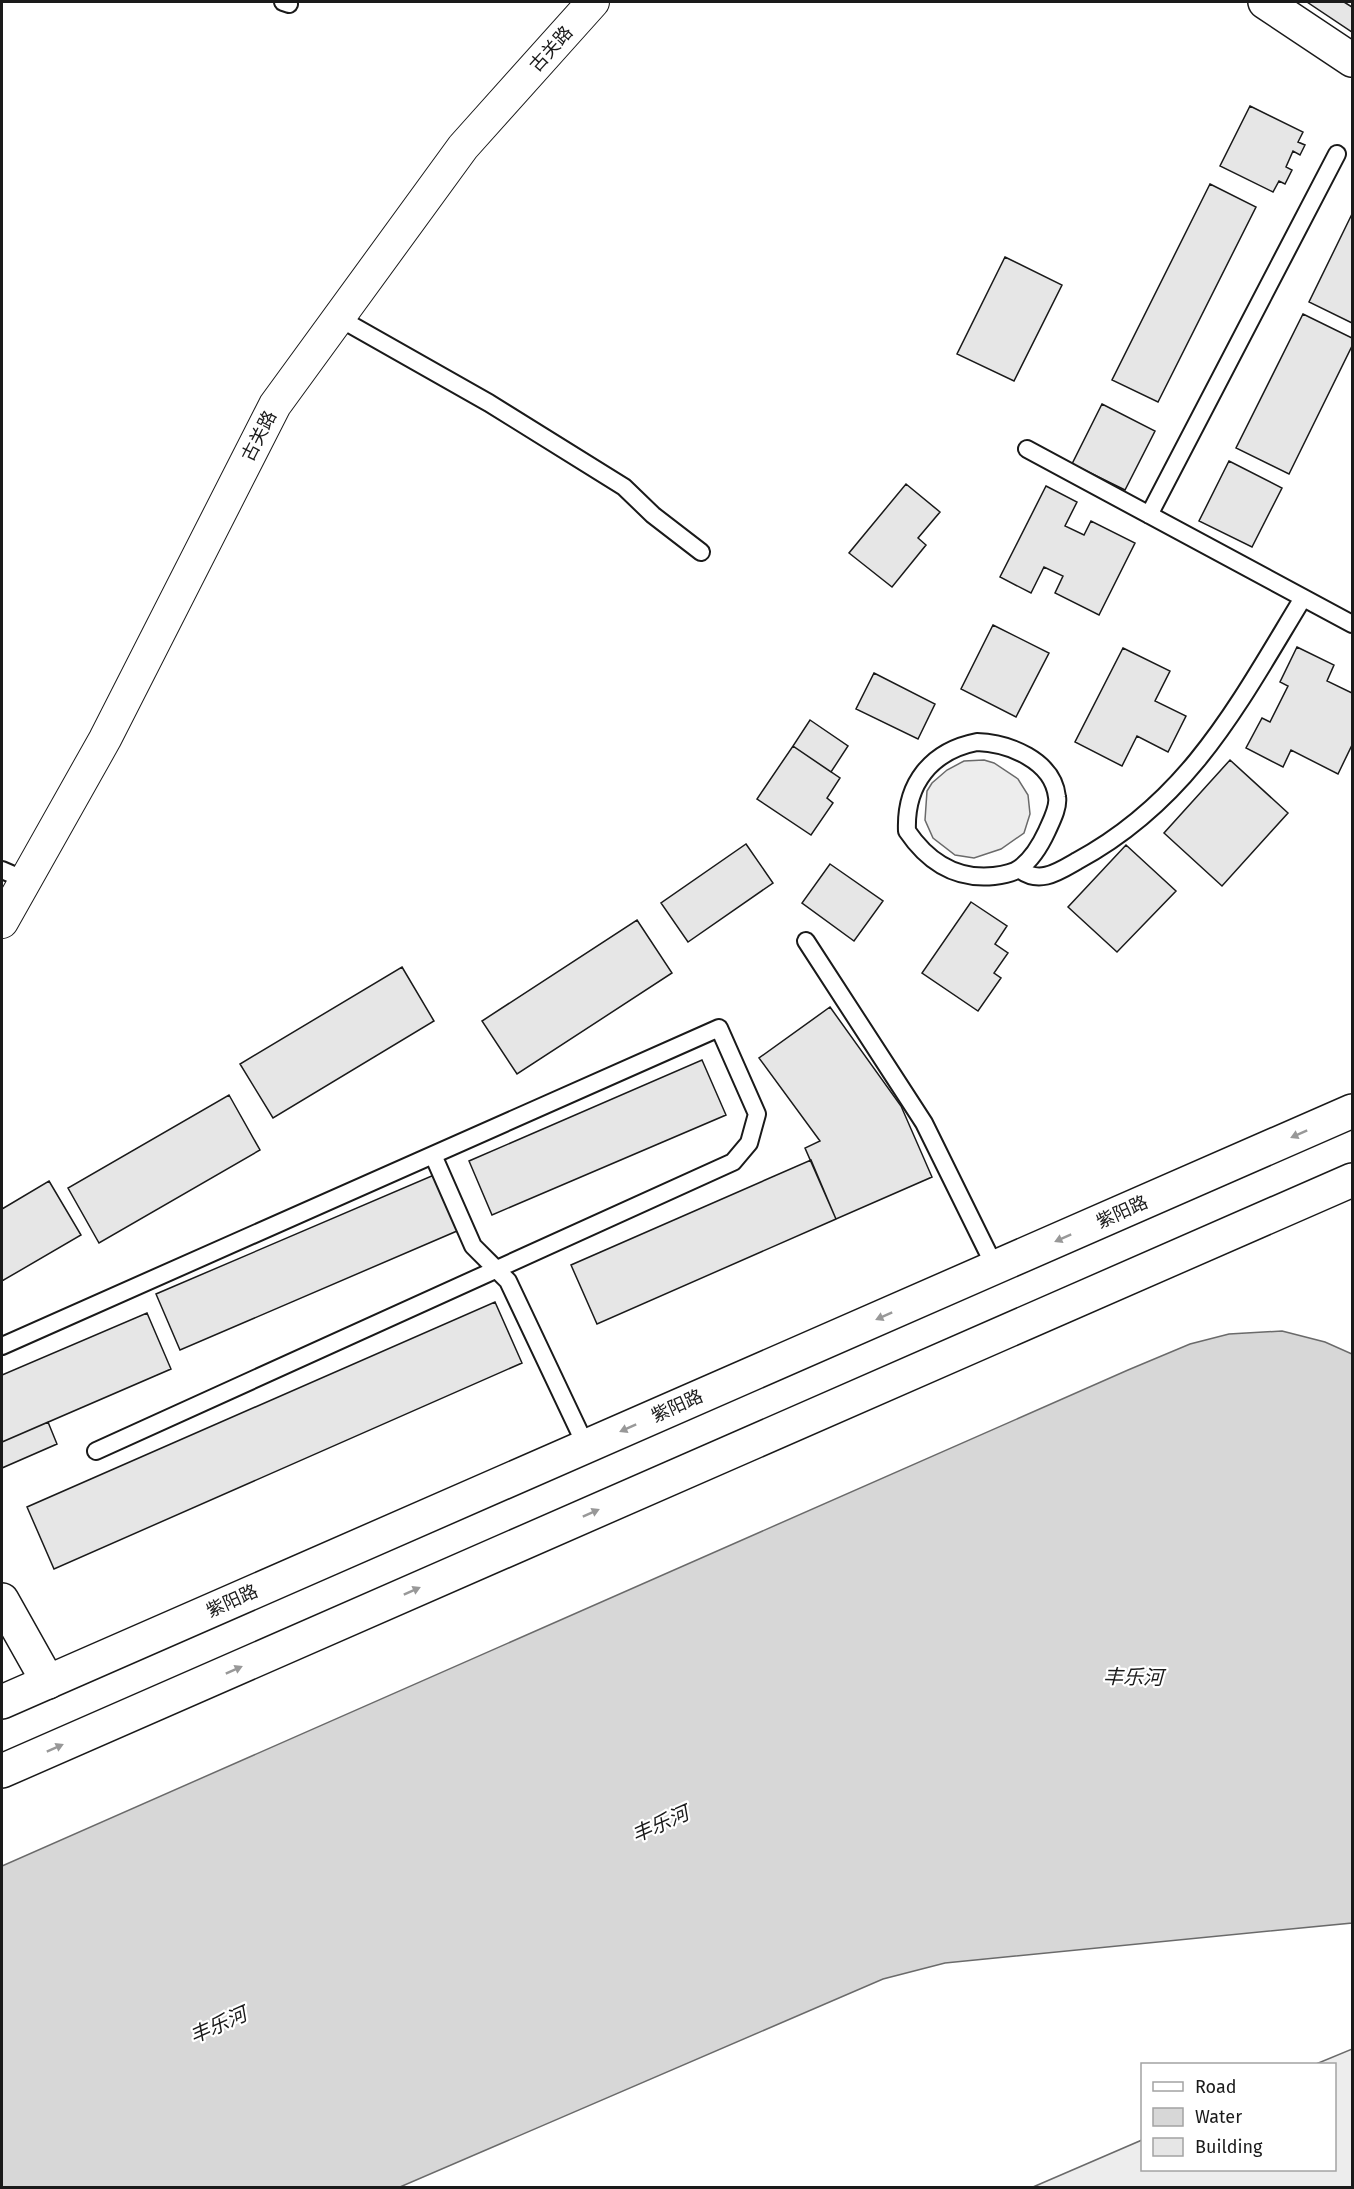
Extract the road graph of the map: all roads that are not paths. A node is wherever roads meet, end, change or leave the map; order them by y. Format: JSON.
{"nodes":[{"id":1,"x":593,"y":2,"type":"edge"},
{"id":2,"x":1265,"y":2,"type":"edge"},
{"id":3,"x":1353,"y":60,"type":"edge"},
{"id":4,"x":1337,"y":154,"type":"dead end"},
{"id":5,"x":339,"y":318,"type":"junction"},
{"id":6,"x":1027,"y":449,"type":"dead end"},
{"id":7,"x":1149,"y":515,"type":"junction"},
{"id":8,"x":701,"y":552,"type":"dead end"},
{"id":9,"x":1303,"y":598,"type":"junction"},
{"id":10,"x":1353,"y":624,"type":"edge"},
{"id":11,"x":1019,"y":869,"type":"junction"},
{"id":12,"x":13,"y":875,"type":"edge"},
{"id":13,"x":2,"y":922,"type":"edge"},
{"id":14,"x":806,"y":941,"type":"dead end"},
{"id":15,"x":1353,"y":1111,"type":"edge"},
{"id":16,"x":433,"y":1155,"type":"junction"},
{"id":17,"x":1353,"y":1180,"type":"edge"},
{"id":18,"x":995,"y":1268,"type":"junction"},
{"id":19,"x":496,"y":1269,"type":"junction"},
{"id":20,"x":2,"y":1346,"type":"edge"},
{"id":21,"x":586,"y":1446,"type":"junction"},
{"id":22,"x":96,"y":1451,"type":"dead end"},
{"id":23,"x":2,"y":1600,"type":"edge"},
{"id":24,"x":48,"y":1682,"type":"junction"},
{"id":25,"x":2,"y":1702,"type":"edge"},
{"id":26,"x":2,"y":1771,"type":"edge"}],
"edges":[{"from":1,"to":5,"type":"street","name":"古关路"},
{"from":2,"to":3,"type":"main road"},
{"from":4,"to":7,"type":"lane"},
{"from":5,"to":8,"type":"lane"},
{"from":5,"to":12,"type":"street","name":"古关路"},
{"from":6,"to":7,"type":"lane"},
{"from":7,"to":9,"type":"lane"},
{"from":9,"to":10,"type":"lane"},
{"from":9,"to":11,"type":"lane"},
{"from":11,"to":11,"type":"lane"},
{"from":12,"to":13,"type":"street","name":"古关路"},
{"from":14,"to":18,"type":"lane"},
{"from":15,"to":18,"type":"main road","name":"紫阳路","one_way":true},
{"from":16,"to":19,"type":"lane"},
{"from":16,"to":19,"type":"lane"},
{"from":16,"to":20,"type":"lane"},
{"from":26,"to":17,"type":"main road","one_way":true},
{"from":18,"to":21,"type":"main road","name":"紫阳路","one_way":true},
{"from":19,"to":21,"type":"lane"},
{"from":19,"to":22,"type":"lane"},
{"from":21,"to":24,"type":"main road","name":"紫阳路"},
{"from":23,"to":24,"type":"main road"},
{"from":24,"to":25,"type":"main road","name":"紫阳路"}]}
